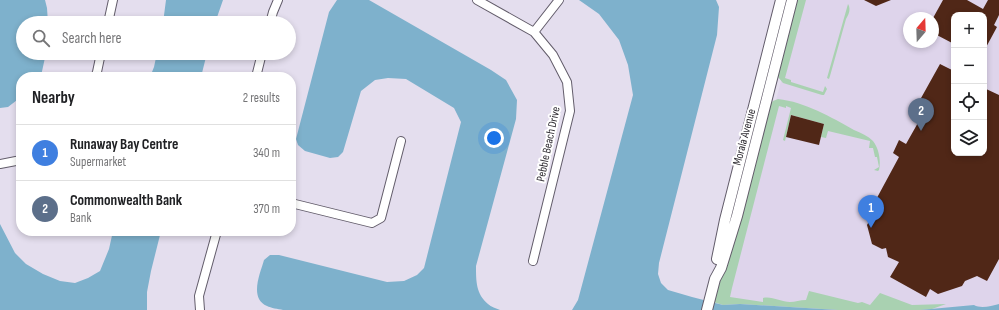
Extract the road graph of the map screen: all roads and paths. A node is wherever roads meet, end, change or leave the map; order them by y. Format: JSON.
{"nodes":[{"id":1,"x":113,"y":0,"type":"edge"},
{"id":2,"x":278,"y":0,"type":"edge"},
{"id":3,"x":477,"y":0,"type":"edge"},
{"id":4,"x":559,"y":0,"type":"edge"},
{"id":5,"x":781,"y":0,"type":"edge"},
{"id":6,"x":792,"y":0,"type":"edge"},
{"id":7,"x":110,"y":16,"type":"edge"},
{"id":8,"x":272,"y":16,"type":"edge"},
{"id":9,"x":534,"y":32,"type":"junction"},
{"id":10,"x":100,"y":60,"type":"edge"},
{"id":11,"x":260,"y":60,"type":"edge"},
{"id":12,"x":97,"y":72,"type":"edge"},
{"id":13,"x":257,"y":72,"type":"edge"},
{"id":14,"x":401,"y":141,"type":"dead end"},
{"id":15,"x":16,"y":161,"type":"edge"},
{"id":16,"x":0,"y":164,"type":"edge"},
{"id":17,"x":296,"y":204,"type":"edge"},
{"id":18,"x":216,"y":236,"type":"edge"},
{"id":19,"x":533,"y":261,"type":"dead end"},
{"id":20,"x":715,"y":279,"type":"junction"},
{"id":21,"x":200,"y":310,"type":"edge"},
{"id":22,"x":707,"y":310,"type":"edge"}],
"edges":[{"from":1,"to":7,"type":"street"},
{"from":2,"to":8,"type":"street"},
{"from":3,"to":9,"type":"street","name":"Pebble Beach Drive"},
{"from":4,"to":9,"type":"street"},
{"from":5,"to":20,"type":"main road","name":"Morala Avenue"},
{"from":6,"to":20,"type":"main road","name":"Morala Avenue"},
{"from":9,"to":19,"type":"street","name":"Pebble Beach Drive"},
{"from":10,"to":12,"type":"street"},
{"from":11,"to":13,"type":"street"},
{"from":14,"to":17,"type":"street"},
{"from":15,"to":16,"type":"street"},
{"from":18,"to":21,"type":"street"},
{"from":20,"to":22,"type":"main road","name":"Morala Avenue"}]}
